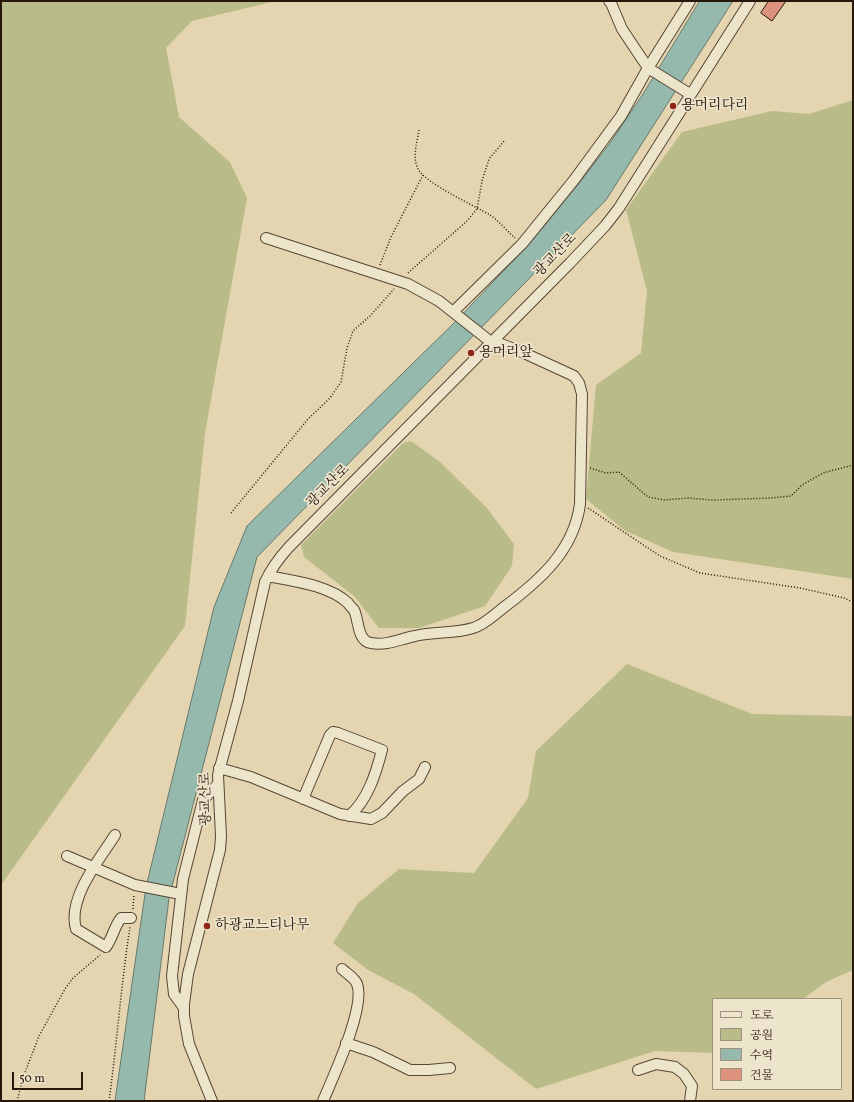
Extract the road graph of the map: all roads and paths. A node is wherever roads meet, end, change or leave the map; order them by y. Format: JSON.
{"nodes":[{"id":1,"x":609,"y":1,"type":"edge"},
{"id":2,"x":690,"y":1,"type":"edge"},
{"id":3,"x":750,"y":1,"type":"edge"},
{"id":4,"x":649,"y":68,"type":"junction"},
{"id":5,"x":687,"y":92,"type":"junction"},
{"id":6,"x":419,"y":130,"type":"dead end"},
{"id":7,"x":505,"y":140,"type":"dead end"},
{"id":8,"x":423,"y":175,"type":"junction"},
{"id":9,"x":477,"y":209,"type":"junction"},
{"id":10,"x":266,"y":238,"type":"dead end"},
{"id":11,"x":522,"y":244,"type":"junction"},
{"id":12,"x":377,"y":274,"type":"junction"},
{"id":13,"x":400,"y":281,"type":"junction"},
{"id":14,"x":455,"y":313,"type":"junction"},
{"id":15,"x":487,"y":339,"type":"junction"},
{"id":16,"x":853,"y":465,"type":"edge"},
{"id":17,"x":580,"y":466,"type":"junction"},
{"id":18,"x":580,"y":504,"type":"junction"},
{"id":19,"x":231,"y":513,"type":"dead end"},
{"id":20,"x":268,"y":576,"type":"junction"},
{"id":21,"x":853,"y":602,"type":"edge"},
{"id":22,"x":425,"y":767,"type":"dead end"},
{"id":23,"x":219,"y":768,"type":"junction"},
{"id":24,"x":218,"y":784,"type":"junction"},
{"id":25,"x":303,"y":799,"type":"junction"},
{"id":26,"x":349,"y":816,"type":"junction"},
{"id":27,"x":116,"y":834,"type":"dead end"},
{"id":28,"x":67,"y":856,"type":"dead end"},
{"id":29,"x":94,"y":868,"type":"junction"},
{"id":30,"x":137,"y":885,"type":"junction"},
{"id":31,"x":177,"y":893,"type":"junction"},
{"id":32,"x":131,"y":918,"type":"junction"},
{"id":33,"x":106,"y":947,"type":"junction"},
{"id":34,"x":342,"y":969,"type":"dead end"},
{"id":35,"x":184,"y":1008,"type":"junction"},
{"id":36,"x":346,"y":1043,"type":"junction"},
{"id":37,"x":450,"y":1068,"type":"dead end"},
{"id":38,"x":638,"y":1070,"type":"dead end"},
{"id":39,"x":17,"y":1101,"type":"edge"},
{"id":40,"x":109,"y":1101,"type":"edge"},
{"id":41,"x":212,"y":1101,"type":"edge"},
{"id":42,"x":323,"y":1101,"type":"edge"},
{"id":43,"x":690,"y":1101,"type":"edge"}],
"edges":[{"from":1,"to":4,"type":"street"},
{"from":2,"to":4,"type":"street"},
{"from":3,"to":5,"type":"street","name":"광교산로"},
{"from":4,"to":5,"type":"street"},
{"from":4,"to":11,"type":"street"},
{"from":5,"to":15,"type":"street","name":"광교산로"},
{"from":6,"to":8,"type":"path"},
{"from":7,"to":9,"type":"path"},
{"from":8,"to":9,"type":"path"},
{"from":8,"to":12,"type":"path"},
{"from":9,"to":11,"type":"path"},
{"from":9,"to":13,"type":"path"},
{"from":10,"to":12,"type":"street"},
{"from":11,"to":14,"type":"street"},
{"from":12,"to":13,"type":"street"},
{"from":13,"to":14,"type":"street"},
{"from":13,"to":19,"type":"path"},
{"from":14,"to":15,"type":"street"},
{"from":15,"to":17,"type":"street"},
{"from":15,"to":20,"type":"street","name":"광교산로"},
{"from":16,"to":17,"type":"path"},
{"from":17,"to":18,"type":"street"},
{"from":18,"to":20,"type":"street"},
{"from":18,"to":21,"type":"path"},
{"from":20,"to":23,"type":"street","name":"광교산로"},
{"from":22,"to":26,"type":"street"},
{"from":23,"to":24,"type":"street","name":"광교산로"},
{"from":23,"to":25,"type":"street"},
{"from":24,"to":31,"type":"street"},
{"from":24,"to":35,"type":"street","name":"광교산로"},
{"from":25,"to":26,"type":"street"},
{"from":25,"to":26,"type":"street"},
{"from":27,"to":29,"type":"street"},
{"from":28,"to":29,"type":"street"},
{"from":29,"to":30,"type":"street"},
{"from":29,"to":33,"type":"street"},
{"from":30,"to":31,"type":"street"},
{"from":30,"to":32,"type":"path"},
{"from":31,"to":35,"type":"street"},
{"from":32,"to":33,"type":"street"},
{"from":32,"to":40,"type":"path"},
{"from":33,"to":39,"type":"path"},
{"from":34,"to":36,"type":"street"},
{"from":35,"to":41,"type":"street","name":"광교산로"},
{"from":36,"to":37,"type":"street"},
{"from":36,"to":42,"type":"street"},
{"from":38,"to":43,"type":"street"}]}
